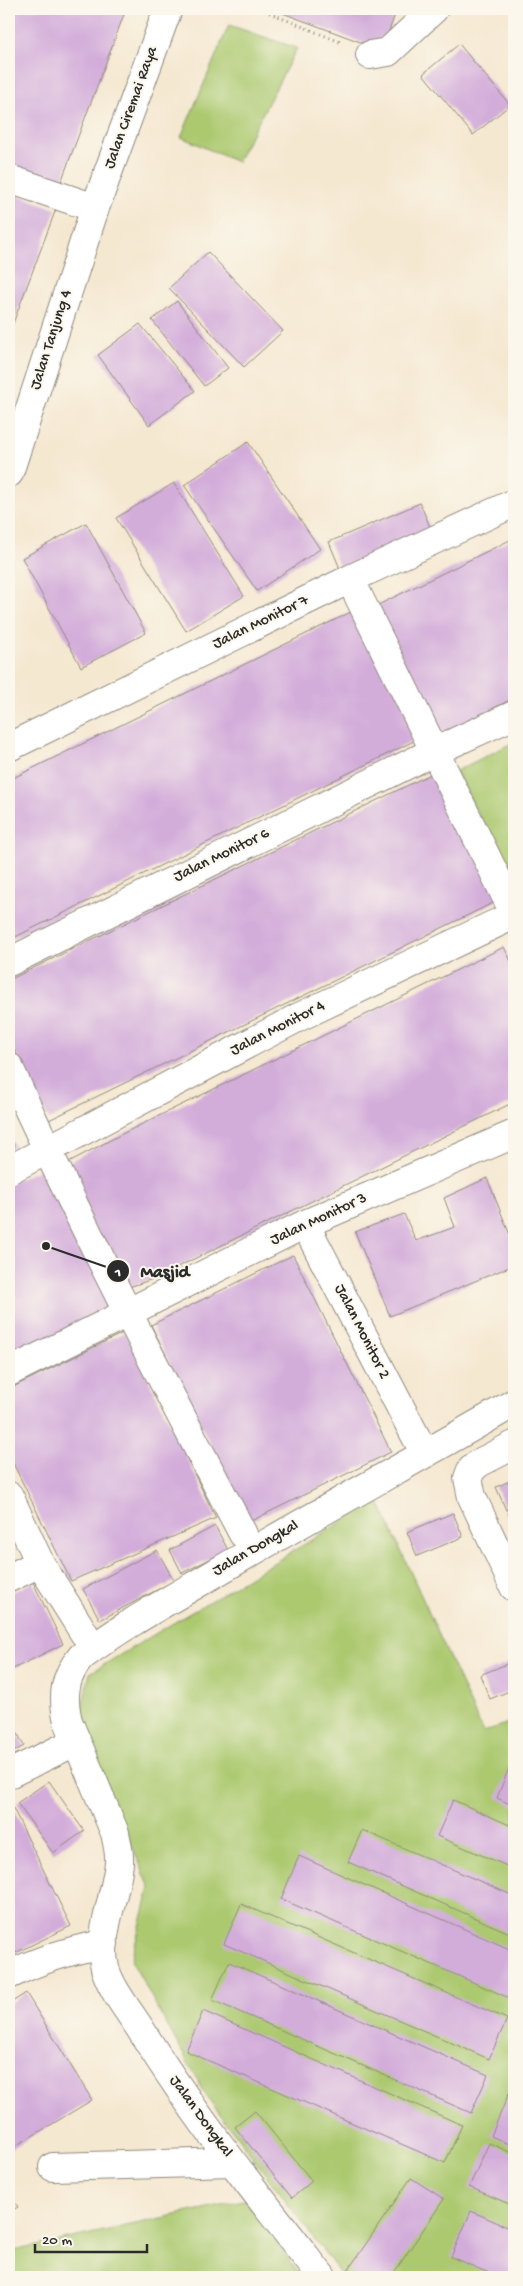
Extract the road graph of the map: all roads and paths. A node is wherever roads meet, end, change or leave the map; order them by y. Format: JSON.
{"nodes":[{"id":1,"x":168,"y":9,"type":"edge"},
{"id":2,"x":260,"y":9,"type":"edge"},
{"id":3,"x":434,"y":9,"type":"edge"},
{"id":4,"x":370,"y":55,"type":"joint"},
{"id":5,"x":9,"y":178,"type":"edge"},
{"id":6,"x":95,"y":208,"type":"junction"},
{"id":7,"x":9,"y":473,"type":"edge"},
{"id":8,"x":514,"y":503,"type":"edge"},
{"id":9,"x":350,"y":579,"type":"junction"},
{"id":10,"x":514,"y":715,"type":"edge"},
{"id":11,"x":9,"y":747,"type":"edge"},
{"id":12,"x":435,"y":751,"type":"junction"},
{"id":13,"x":514,"y":914,"type":"edge"},
{"id":14,"x":9,"y":962,"type":"edge"},
{"id":15,"x":9,"y":1067,"type":"edge"},
{"id":16,"x":514,"y":1134,"type":"edge"},
{"id":17,"x":47,"y":1151,"type":"junction"},
{"id":18,"x":9,"y":1170,"type":"edge"},
{"id":19,"x":305,"y":1224,"type":"junction"},
{"id":20,"x":127,"y":1313,"type":"junction"},
{"id":21,"x":9,"y":1372,"type":"edge"},
{"id":22,"x":514,"y":1403,"type":"edge"},
{"id":23,"x":417,"y":1439,"type":"dead end"},
{"id":24,"x":514,"y":1445,"type":"edge"},
{"id":25,"x":9,"y":1496,"type":"edge"},
{"id":26,"x":243,"y":1534,"type":"dead end"},
{"id":27,"x":40,"y":1563,"type":"junction"},
{"id":28,"x":9,"y":1578,"type":"edge"},
{"id":29,"x":514,"y":1587,"type":"edge"},
{"id":30,"x":84,"y":1633,"type":"dead end"},
{"id":31,"x":75,"y":1742,"type":"junction"},
{"id":32,"x":9,"y":1774,"type":"edge"},
{"id":33,"x":104,"y":1944,"type":"junction"},
{"id":34,"x":9,"y":1975,"type":"edge"},
{"id":35,"x":232,"y":2162,"type":"junction"},
{"id":36,"x":53,"y":2167,"type":"dead end"},
{"id":37,"x":322,"y":2277,"type":"edge"}],
"edges":[{"from":1,"to":6,"type":"street","name":"Jalan Ciremai Raya"},
{"from":2,"to":4,"type":"path"},
{"from":3,"to":4,"type":"street"},
{"from":5,"to":6,"type":"street"},
{"from":6,"to":7,"type":"street","name":"Jalan Tanjung 4"},
{"from":8,"to":9,"type":"street","name":"Jalan Monitor 7"},
{"from":9,"to":11,"type":"street","name":"Jalan Monitor 7"},
{"from":9,"to":12,"type":"street"},
{"from":10,"to":12,"type":"street"},
{"from":12,"to":13,"type":"street"},
{"from":12,"to":14,"type":"street","name":"Jalan Monitor 6"},
{"from":13,"to":17,"type":"street","name":"Jalan Monitor 4"},
{"from":15,"to":17,"type":"street"},
{"from":16,"to":19,"type":"street","name":"Jalan Monitor 3"},
{"from":17,"to":18,"type":"street","name":"Jalan Monitor 4"},
{"from":17,"to":20,"type":"street"},
{"from":19,"to":20,"type":"street","name":"Jalan Monitor 3"},
{"from":19,"to":23,"type":"street","name":"Jalan Monitor 2"},
{"from":20,"to":21,"type":"street","name":"Jalan Monitor 3"},
{"from":20,"to":26,"type":"street"},
{"from":22,"to":31,"type":"street","name":"Jalan Dongkal"},
{"from":24,"to":29,"type":"street"},
{"from":25,"to":27,"type":"street"},
{"from":27,"to":28,"type":"street"},
{"from":27,"to":30,"type":"street"},
{"from":31,"to":32,"type":"street"},
{"from":31,"to":33,"type":"street","name":"Jalan Dongkal"},
{"from":33,"to":34,"type":"street"},
{"from":33,"to":35,"type":"street","name":"Jalan Dongkal"},
{"from":35,"to":36,"type":"street"},
{"from":35,"to":37,"type":"street","name":"Jalan Dongkal"}]}
